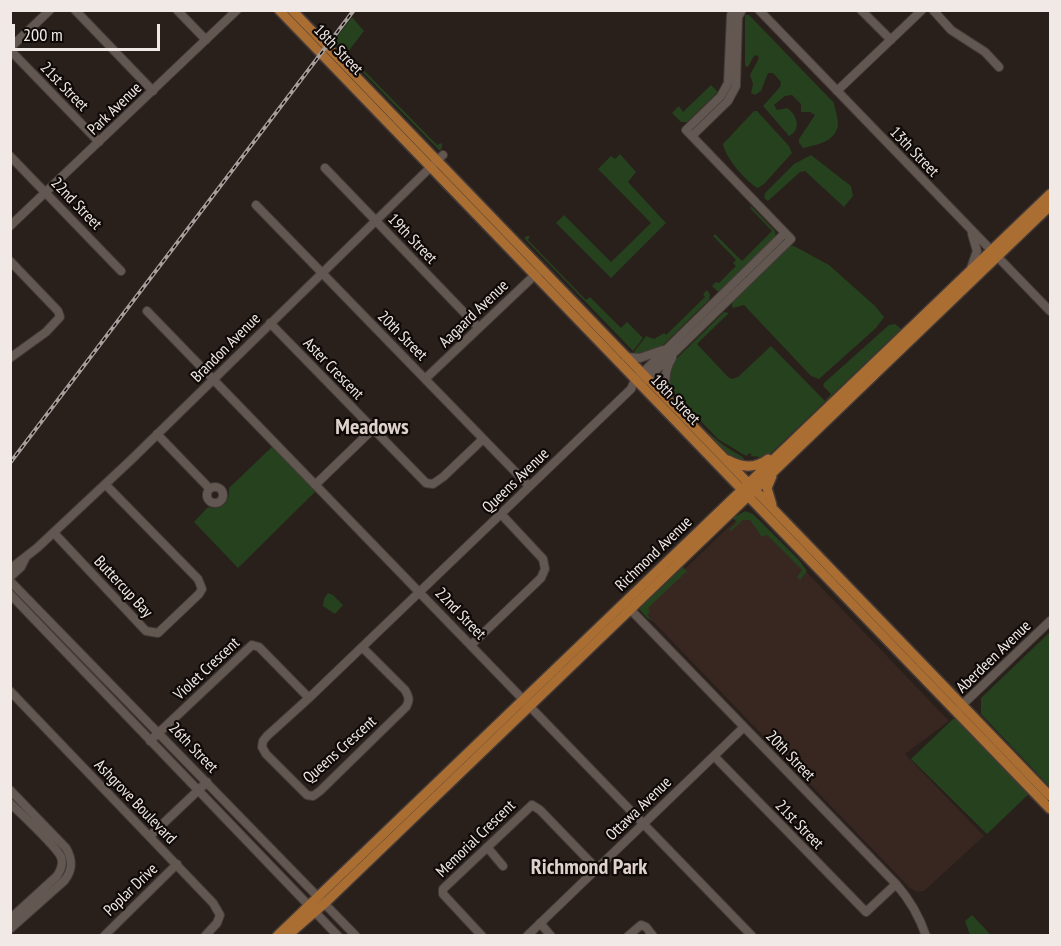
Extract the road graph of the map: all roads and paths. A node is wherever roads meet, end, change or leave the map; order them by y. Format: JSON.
{"nodes":[{"id":1,"x":50,"y":10,"type":"edge"},
{"id":2,"x":75,"y":10,"type":"edge"},
{"id":3,"x":177,"y":10,"type":"edge"},
{"id":4,"x":237,"y":10,"type":"edge"},
{"id":5,"x":279,"y":10,"type":"edge"},
{"id":6,"x":292,"y":10,"type":"edge"},
{"id":7,"x":733,"y":10,"type":"edge"},
{"id":8,"x":742,"y":10,"type":"edge"},
{"id":9,"x":759,"y":10,"type":"edge"},
{"id":10,"x":861,"y":10,"type":"edge"},
{"id":11,"x":922,"y":10,"type":"edge"},
{"id":12,"x":933,"y":10,"type":"edge"},
{"id":13,"x":206,"y":40,"type":"junction"},
{"id":14,"x":891,"y":40,"type":"junction"},
{"id":15,"x":10,"y":49,"type":"edge"},
{"id":16,"x":999,"y":67,"type":"dead end"},
{"id":17,"x":153,"y":91,"type":"junction"},
{"id":18,"x":837,"y":91,"type":"junction"},
{"id":19,"x":689,"y":133,"type":"junction"},
{"id":20,"x":99,"y":142,"type":"junction"},
{"id":21,"x":10,"y":156,"type":"edge"},
{"id":22,"x":436,"y":161,"type":"junction"},
{"id":23,"x":325,"y":168,"type":"dead end"},
{"id":24,"x":46,"y":192,"type":"junction"},
{"id":25,"x":1050,"y":194,"type":"edge"},
{"id":26,"x":256,"y":205,"type":"dead end"},
{"id":27,"x":1050,"y":206,"type":"edge"},
{"id":28,"x":375,"y":220,"type":"junction"},
{"id":29,"x":10,"y":226,"type":"edge"},
{"id":30,"x":971,"y":230,"type":"junction"},
{"id":31,"x":995,"y":254,"type":"junction"},
{"id":32,"x":10,"y":261,"type":"edge"},
{"id":33,"x":121,"y":271,"type":"dead end"},
{"id":34,"x":321,"y":272,"type":"junction"},
{"id":35,"x":538,"y":272,"type":"junction"},
{"id":36,"x":968,"y":273,"type":"junction"},
{"id":37,"x":147,"y":311,"type":"dead end"},
{"id":38,"x":1050,"y":311,"type":"edge"},
{"id":39,"x":270,"y":323,"type":"junction"},
{"id":40,"x":479,"y":328,"type":"junction"},
{"id":41,"x":911,"y":334,"type":"junction"},
{"id":42,"x":675,"y":347,"type":"junction"},
{"id":43,"x":622,"y":353,"type":"junction"},
{"id":44,"x":10,"y":358,"type":"edge"},
{"id":45,"x":215,"y":379,"type":"junction"},
{"id":46,"x":425,"y":379,"type":"junction"},
{"id":47,"x":639,"y":382,"type":"junction"},
{"id":48,"x":676,"y":409,"type":"junction"},
{"id":49,"x":373,"y":429,"type":"junction"},
{"id":50,"x":805,"y":429,"type":"junction"},
{"id":51,"x":157,"y":434,"type":"junction"},
{"id":52,"x":483,"y":439,"type":"junction"},
{"id":53,"x":719,"y":454,"type":"junction"},
{"id":54,"x":717,"y":465,"type":"junction"},
{"id":55,"x":781,"y":465,"type":"junction"},
{"id":56,"x":105,"y":484,"type":"junction"},
{"id":57,"x":315,"y":485,"type":"junction"},
{"id":58,"x":529,"y":486,"type":"junction"},
{"id":59,"x":209,"y":489,"type":"dead end"},
{"id":60,"x":748,"y":490,"type":"junction"},
{"id":61,"x":720,"y":511,"type":"junction"},
{"id":62,"x":501,"y":514,"type":"junction"},
{"id":63,"x":766,"y":516,"type":"junction"},
{"id":64,"x":784,"y":521,"type":"junction"},
{"id":65,"x":718,"y":525,"type":"junction"},
{"id":66,"x":54,"y":533,"type":"junction"},
{"id":67,"x":25,"y":558,"type":"junction"},
{"id":68,"x":10,"y":569,"type":"edge"},
{"id":69,"x":10,"y":579,"type":"edge"},
{"id":70,"x":420,"y":592,"type":"junction"},
{"id":71,"x":10,"y":594,"type":"edge"},
{"id":72,"x":627,"y":606,"type":"junction"},
{"id":73,"x":1050,"y":621,"type":"edge"},
{"id":74,"x":471,"y":645,"type":"junction"},
{"id":75,"x":362,"y":647,"type":"junction"},
{"id":76,"x":10,"y":691,"type":"edge"},
{"id":77,"x":309,"y":698,"type":"junction"},
{"id":78,"x":526,"y":702,"type":"junction"},
{"id":79,"x":959,"y":709,"type":"junction"},
{"id":80,"x":744,"y":727,"type":"junction"},
{"id":81,"x":159,"y":732,"type":"junction"},
{"id":82,"x":150,"y":741,"type":"junction"},
{"id":83,"x":714,"y":756,"type":"junction"},
{"id":84,"x":207,"y":782,"type":"junction"},
{"id":85,"x":10,"y":790,"type":"edge"},
{"id":86,"x":198,"y":791,"type":"junction"},
{"id":87,"x":1050,"y":796,"type":"edge"},
{"id":88,"x":10,"y":803,"type":"edge"},
{"id":89,"x":1050,"y":809,"type":"edge"},
{"id":90,"x":644,"y":824,"type":"junction"},
{"id":91,"x":150,"y":836,"type":"junction"},
{"id":92,"x":487,"y":847,"type":"junction"},
{"id":93,"x":177,"y":864,"type":"junction"},
{"id":94,"x":504,"y":866,"type":"dead end"},
{"id":95,"x":597,"y":869,"type":"junction"},
{"id":96,"x":896,"y":884,"type":"junction"},
{"id":97,"x":322,"y":900,"type":"junction"},
{"id":98,"x":10,"y":906,"type":"edge"},
{"id":99,"x":312,"y":909,"type":"junction"},
{"id":100,"x":17,"y":917,"type":"edge"},
{"id":101,"x":540,"y":923,"type":"junction"},
{"id":102,"x":10,"y":930,"type":"edge"},
{"id":103,"x":14,"y":936,"type":"edge"},
{"id":104,"x":104,"y":936,"type":"edge"},
{"id":105,"x":205,"y":936,"type":"edge"},
{"id":106,"x":277,"y":936,"type":"edge"},
{"id":107,"x":287,"y":936,"type":"edge"},
{"id":108,"x":338,"y":936,"type":"edge"},
{"id":109,"x":356,"y":936,"type":"edge"},
{"id":110,"x":482,"y":936,"type":"edge"},
{"id":111,"x":527,"y":936,"type":"edge"},
{"id":112,"x":551,"y":936,"type":"edge"},
{"id":113,"x":628,"y":936,"type":"edge"},
{"id":114,"x":653,"y":936,"type":"edge"},
{"id":115,"x":752,"y":936,"type":"edge"},
{"id":116,"x":926,"y":936,"type":"edge"}],
"edges":[{"from":1,"to":15,"type":"street"},
{"from":2,"to":17,"type":"street"},
{"from":3,"to":13,"type":"street"},
{"from":4,"to":13,"type":"street","name":"Park Avenue"},
{"from":5,"to":22,"type":"main road","name":"18th Street"},
{"from":6,"to":22,"type":"main road","name":"18th Street"},
{"from":7,"to":19,"type":"street"},
{"from":8,"to":19,"type":"street"},
{"from":9,"to":18,"type":"street","name":"13th Street"},
{"from":10,"to":14,"type":"street"},
{"from":11,"to":14,"type":"street"},
{"from":12,"to":16,"type":"street"},
{"from":13,"to":17,"type":"street","name":"Park Avenue"},
{"from":14,"to":18,"type":"street"},
{"from":15,"to":20,"type":"street","name":"21st Street"},
{"from":17,"to":20,"type":"street","name":"Park Avenue"},
{"from":18,"to":30,"type":"street","name":"13th Street"},
{"from":19,"to":42,"type":"street","name":"Queens Avenue"},
{"from":20,"to":24,"type":"street","name":"Park Avenue"},
{"from":21,"to":24,"type":"street","name":"22nd Street"},
{"from":22,"to":28,"type":"street","name":"Brandon Avenue"},
{"from":22,"to":35,"type":"main road","name":"18th Street"},
{"from":23,"to":28,"type":"street","name":"19th Street"},
{"from":24,"to":29,"type":"street","name":"Park Avenue"},
{"from":24,"to":33,"type":"street","name":"22nd Street"},
{"from":25,"to":31,"type":"main road","name":"Richmond Avenue"},
{"from":26,"to":34,"type":"street","name":"20th Street"},
{"from":27,"to":31,"type":"main road","name":"Richmond Avenue"},
{"from":28,"to":34,"type":"street","name":"Brandon Avenue"},
{"from":28,"to":40,"type":"street","name":"19th Street"},
{"from":30,"to":31,"type":"street","name":"13th Street"},
{"from":30,"to":36,"type":"street"},
{"from":31,"to":36,"type":"main road","name":"Richmond Avenue"},
{"from":31,"to":38,"type":"street","name":"13th Street"},
{"from":31,"to":41,"type":"main road","name":"Richmond Avenue"},
{"from":32,"to":44,"type":"street"},
{"from":34,"to":39,"type":"street","name":"Brandon Avenue"},
{"from":34,"to":46,"type":"street","name":"20th Street"},
{"from":35,"to":40,"type":"street","name":"Aagaard Avenue"},
{"from":35,"to":43,"type":"main road","name":"18th Street"},
{"from":35,"to":47,"type":"main road","name":"18th Street"},
{"from":36,"to":41,"type":"main road","name":"Richmond Avenue"},
{"from":37,"to":45,"type":"street","name":"22nd Street"},
{"from":39,"to":45,"type":"street","name":"Brandon Avenue"},
{"from":39,"to":49,"type":"street","name":"Aster Crescent"},
{"from":40,"to":46,"type":"street","name":"Aagaard Avenue"},
{"from":41,"to":50,"type":"main road","name":"Richmond Avenue"},
{"from":41,"to":55,"type":"main road","name":"Richmond Avenue"},
{"from":42,"to":43,"type":"street"},
{"from":42,"to":47,"type":"street","name":"Queens Avenue"},
{"from":42,"to":48,"type":"street"},
{"from":43,"to":47,"type":"main road","name":"18th Street"},
{"from":45,"to":51,"type":"street","name":"Brandon Avenue"},
{"from":45,"to":57,"type":"street","name":"22nd Street"},
{"from":46,"to":52,"type":"street","name":"20th Street"},
{"from":47,"to":48,"type":"main road","name":"18th Street"},
{"from":47,"to":54,"type":"main road","name":"18th Street"},
{"from":47,"to":58,"type":"street","name":"Queens Avenue"},
{"from":48,"to":53,"type":"main road","name":"18th Street"},
{"from":49,"to":52,"type":"street","name":"Aster Crescent"},
{"from":49,"to":57,"type":"street"},
{"from":50,"to":53,"type":"main road"},
{"from":50,"to":60,"type":"main road","name":"Richmond Avenue"},
{"from":51,"to":56,"type":"street","name":"Brandon Avenue"},
{"from":51,"to":59,"type":"street"},
{"from":52,"to":58,"type":"street","name":"20th Street"},
{"from":53,"to":60,"type":"main road","name":"18th Street"},
{"from":54,"to":60,"type":"main road","name":"18th Street"},
{"from":54,"to":61,"type":"main road"},
{"from":55,"to":60,"type":"main road","name":"Richmond Avenue"},
{"from":55,"to":64,"type":"main road"},
{"from":56,"to":66,"type":"street","name":"Brandon Avenue"},
{"from":56,"to":66,"type":"street","name":"Buttercup Bay"},
{"from":57,"to":70,"type":"street","name":"22nd Street"},
{"from":58,"to":62,"type":"street","name":"Queens Avenue"},
{"from":60,"to":61,"type":"main road","name":"Richmond Avenue"},
{"from":60,"to":63,"type":"main road","name":"18th Street"},
{"from":60,"to":64,"type":"main road","name":"18th Street"},
{"from":60,"to":65,"type":"main road","name":"Richmond Avenue"},
{"from":61,"to":72,"type":"main road","name":"Richmond Avenue"},
{"from":62,"to":70,"type":"street","name":"Queens Avenue"},
{"from":62,"to":74,"type":"street"},
{"from":63,"to":65,"type":"main road"},
{"from":63,"to":79,"type":"main road","name":"18th Street"},
{"from":64,"to":79,"type":"main road","name":"18th Street"},
{"from":65,"to":72,"type":"main road","name":"Richmond Avenue"},
{"from":66,"to":67,"type":"street","name":"Brandon Avenue"},
{"from":67,"to":68,"type":"street","name":"Brandon Avenue"},
{"from":67,"to":69,"type":"street","name":"Brandon Avenue"},
{"from":69,"to":81,"type":"street","name":"26th Street"},
{"from":70,"to":74,"type":"street","name":"22nd Street"},
{"from":70,"to":75,"type":"street","name":"Queens Crescent"},
{"from":71,"to":82,"type":"street","name":"26th Street"},
{"from":72,"to":78,"type":"main road","name":"Richmond Avenue"},
{"from":72,"to":80,"type":"street","name":"20th Street"},
{"from":73,"to":79,"type":"street","name":"Aberdeen Avenue"},
{"from":74,"to":78,"type":"street","name":"22nd Street"},
{"from":75,"to":77,"type":"street","name":"Queens Crescent"},
{"from":75,"to":77,"type":"street","name":"Queens Crescent"},
{"from":76,"to":91,"type":"street","name":"Ashgrove Boulevard"},
{"from":77,"to":81,"type":"street","name":"Violet Crescent"},
{"from":78,"to":90,"type":"street","name":"22nd Street"},
{"from":78,"to":97,"type":"main road","name":"Richmond Avenue"},
{"from":79,"to":87,"type":"main road","name":"18th Street"},
{"from":79,"to":89,"type":"main road","name":"18th Street"},
{"from":80,"to":83,"type":"street","name":"Ottawa Avenue"},
{"from":80,"to":96,"type":"street","name":"20th Street"},
{"from":81,"to":82,"type":"street","name":"Violet Crescent"},
{"from":81,"to":84,"type":"street","name":"26th Street"},
{"from":82,"to":86,"type":"street","name":"26th Street"},
{"from":83,"to":90,"type":"street","name":"Ottawa Avenue"},
{"from":83,"to":96,"type":"street","name":"21st Street"},
{"from":84,"to":86,"type":"street","name":"Poplar Drive"},
{"from":84,"to":97,"type":"street","name":"26th Street"},
{"from":85,"to":100,"type":"street"},
{"from":86,"to":91,"type":"street","name":"Poplar Drive"},
{"from":86,"to":99,"type":"street","name":"26th Street"},
{"from":88,"to":100,"type":"street"},
{"from":90,"to":95,"type":"street","name":"Ottawa Avenue"},
{"from":90,"to":115,"type":"street","name":"22nd Street"},
{"from":91,"to":93,"type":"street","name":"Ashgrove Boulevard"},
{"from":92,"to":94,"type":"street"},
{"from":92,"to":95,"type":"street","name":"Memorial Crescent"},
{"from":92,"to":110,"type":"street","name":"Memorial Crescent"},
{"from":93,"to":104,"type":"street","name":"Poplar Drive"},
{"from":93,"to":105,"type":"street","name":"Ashgrove Boulevard"},
{"from":95,"to":101,"type":"street","name":"Ottawa Avenue"},
{"from":96,"to":116,"type":"street","name":"20th Street"},
{"from":97,"to":99,"type":"main road","name":"Richmond Avenue"},
{"from":97,"to":109,"type":"street","name":"26th Street"},
{"from":98,"to":100,"type":"street"},
{"from":99,"to":106,"type":"main road","name":"Richmond Avenue"},
{"from":99,"to":107,"type":"main road","name":"Richmond Avenue"},
{"from":99,"to":108,"type":"street","name":"26th Street"},
{"from":100,"to":102,"type":"street"},
{"from":101,"to":111,"type":"street","name":"Ottawa Avenue"},
{"from":101,"to":112,"type":"street"},
{"from":102,"to":103,"type":"street"},
{"from":113,"to":114,"type":"street"}]}
